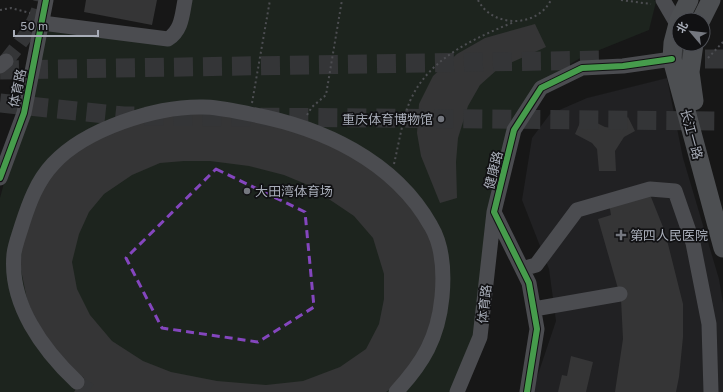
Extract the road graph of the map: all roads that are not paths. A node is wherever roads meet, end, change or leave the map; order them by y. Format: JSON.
{"nodes":[{"id":1,"x":46,"y":0,"type":"edge"},
{"id":2,"x":185,"y":0,"type":"edge"},
{"id":3,"x":689,"y":0,"type":"edge"},
{"id":4,"x":711,"y":0,"type":"edge"},
{"id":5,"x":665,"y":2,"type":"edge"},
{"id":6,"x":672,"y":12,"type":"edge"},
{"id":7,"x":683,"y":12,"type":"edge"},
{"id":8,"x":705,"y":12,"type":"edge"},
{"id":9,"x":42,"y":19,"type":"junction"},
{"id":10,"x":673,"y":52,"type":"edge"},
{"id":11,"x":693,"y":52,"type":"edge"},
{"id":12,"x":672,"y":60,"type":"junction"},
{"id":13,"x":0,"y":178,"type":"edge"},
{"id":14,"x":723,"y":204,"type":"edge"},
{"id":15,"x":494,"y":212,"type":"junction"},
{"id":16,"x":723,"y":248,"type":"edge"},
{"id":17,"x":522,"y":269,"type":"junction"},
{"id":18,"x":620,"y":294,"type":"dead end"},
{"id":19,"x":534,"y":309,"type":"junction"},
{"id":20,"x":77,"y":382,"type":"tunnel mouth"},
{"id":21,"x":396,"y":392,"type":"edge"},
{"id":22,"x":457,"y":392,"type":"edge"},
{"id":23,"x":527,"y":392,"type":"edge"},
{"id":24,"x":711,"y":392,"type":"edge"}],
"edges":[{"from":1,"to":9,"type":"street","name":"体育路"},
{"from":2,"to":9,"type":"street"},
{"from":3,"to":7,"type":"main road","name":"长江一路"},
{"from":4,"to":8,"type":"main road"},
{"from":5,"to":6,"type":"street"},
{"from":9,"to":13,"type":"street","name":"体育路"},
{"from":10,"to":12,"type":"main road","name":"长江一路"},
{"from":11,"to":14,"type":"main road","name":"长江一路"},
{"from":12,"to":15,"type":"street","name":"健康路"},
{"from":12,"to":16,"type":"main road","name":"长江一路"},
{"from":15,"to":17,"type":"street"},
{"from":15,"to":22,"type":"street","name":"体育路"},
{"from":17,"to":19,"type":"street"},
{"from":17,"to":24,"type":"street"},
{"from":18,"to":19,"type":"street"},
{"from":19,"to":23,"type":"street"},
{"from":20,"to":21,"type":"street"}]}
